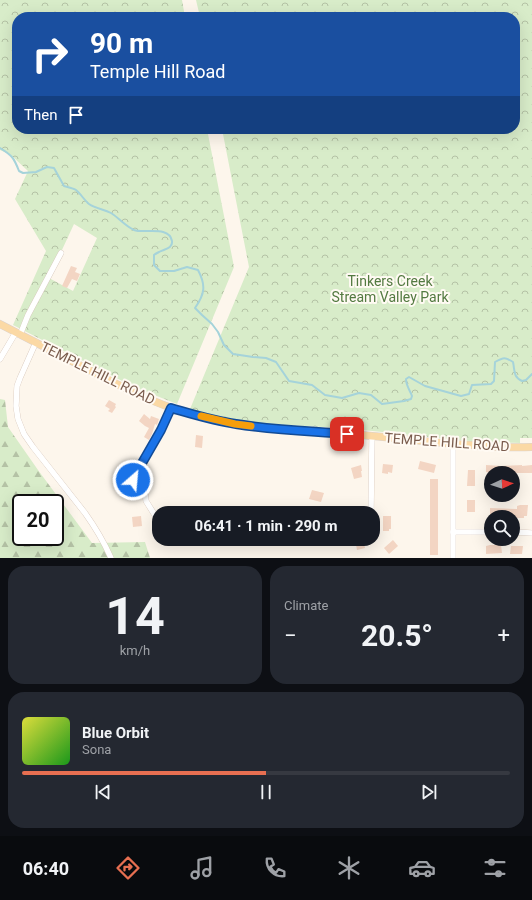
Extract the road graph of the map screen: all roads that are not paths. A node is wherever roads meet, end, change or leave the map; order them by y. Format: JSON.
{"nodes":[{"id":1,"x":62,"y":253,"type":"dead end"},
{"id":2,"x":0,"y":324,"type":"edge"},
{"id":3,"x":18,"y":334,"type":"junction"},
{"id":4,"x":36,"y":342,"type":"junction"},
{"id":5,"x":0,"y":359,"type":"edge"},
{"id":6,"x":171,"y":408,"type":"junction"},
{"id":7,"x":372,"y":436,"type":"junction"},
{"id":8,"x":453,"y":444,"type":"junction"},
{"id":9,"x":532,"y":447,"type":"edge"},
{"id":10,"x":371,"y":506,"type":"edge"},
{"id":11,"x":152,"y":511,"type":"edge"},
{"id":12,"x":453,"y":532,"type":"junction"},
{"id":13,"x":484,"y":532,"type":"edge"},
{"id":14,"x":520,"y":532,"type":"edge"},
{"id":15,"x":532,"y":533,"type":"edge"},
{"id":16,"x":111,"y":558,"type":"edge"},
{"id":17,"x":453,"y":558,"type":"edge"}],
"edges":[{"from":1,"to":3,"type":"street"},
{"from":2,"to":3,"type":"main road","name":"TEMPLE HILL ROAD"},
{"from":3,"to":4,"type":"main road","name":"TEMPLE HILL ROAD"},
{"from":3,"to":5,"type":"street"},
{"from":4,"to":6,"type":"main road","name":"TEMPLE HILL ROAD"},
{"from":4,"to":16,"type":"street"},
{"from":6,"to":7,"type":"main road","name":"TEMPLE HILL ROAD"},
{"from":6,"to":11,"type":"street"},
{"from":7,"to":8,"type":"main road","name":"TEMPLE HILL ROAD"},
{"from":7,"to":10,"type":"street"},
{"from":8,"to":9,"type":"main road","name":"TEMPLE HILL ROAD"},
{"from":8,"to":12,"type":"street"},
{"from":12,"to":13,"type":"street"},
{"from":12,"to":17,"type":"street"},
{"from":14,"to":15,"type":"street"}]}
